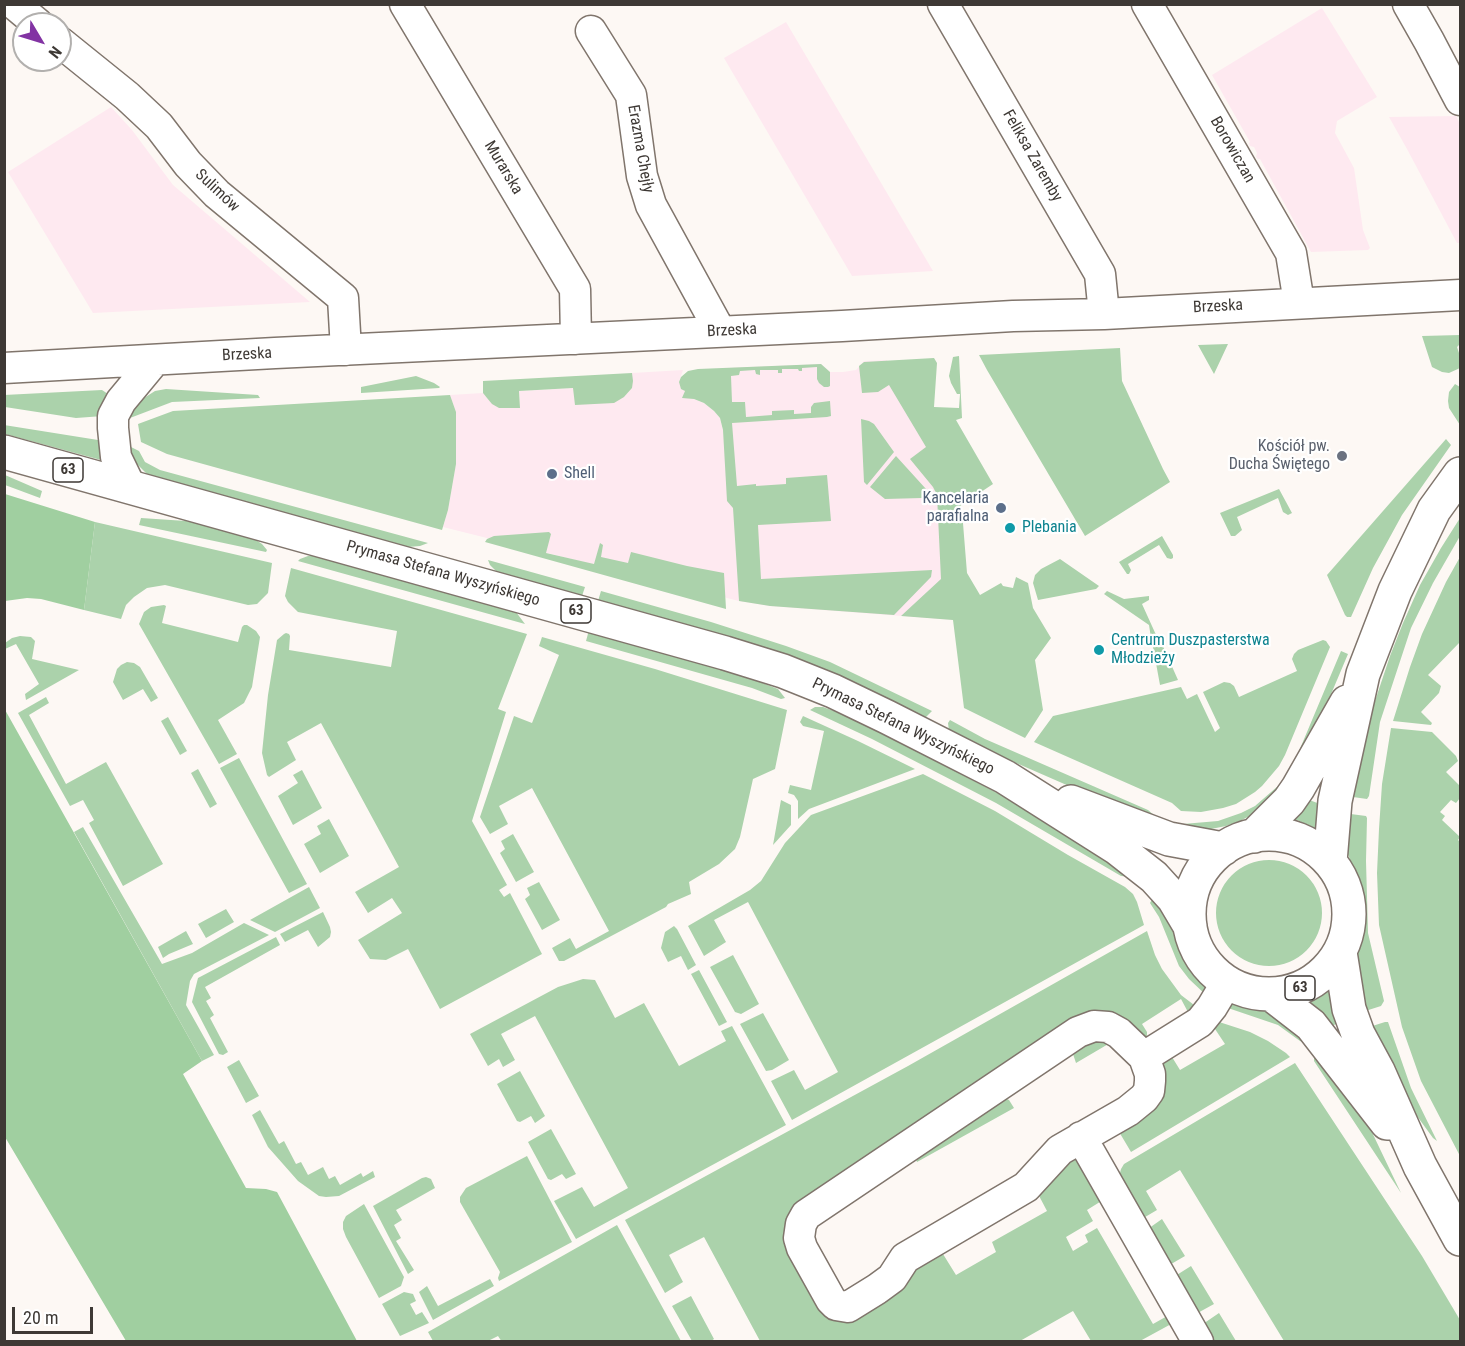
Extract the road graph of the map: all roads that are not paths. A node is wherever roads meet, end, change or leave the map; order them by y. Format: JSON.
{"nodes":[{"id":1,"x":405,"y":4,"type":"edge"},
{"id":2,"x":943,"y":4,"type":"edge"},
{"id":3,"x":1147,"y":4,"type":"edge"},
{"id":4,"x":1408,"y":4,"type":"edge"},
{"id":5,"x":591,"y":31,"type":"dead end"},
{"id":6,"x":72,"y":52,"type":"edge"},
{"id":7,"x":1461,"y":100,"type":"edge"},
{"id":8,"x":1457,"y":297,"type":"edge"},
{"id":9,"x":1299,"y":303,"type":"junction"},
{"id":10,"x":1104,"y":314,"type":"junction"},
{"id":11,"x":720,"y":331,"type":"junction"},
{"id":12,"x":576,"y":339,"type":"junction"},
{"id":13,"x":346,"y":350,"type":"junction"},
{"id":14,"x":155,"y":360,"type":"junction"},
{"id":15,"x":4,"y":368,"type":"edge"},
{"id":16,"x":4,"y":452,"type":"edge"},
{"id":17,"x":1461,"y":474,"type":"edge"},
{"id":18,"x":131,"y":488,"type":"junction"},
{"id":19,"x":1363,"y":674,"type":"junction"},
{"id":20,"x":1005,"y":777,"type":"junction"},
{"id":21,"x":1254,"y":836,"type":"junction"},
{"id":22,"x":1223,"y":849,"type":"junction"},
{"id":23,"x":1330,"y":862,"type":"junction"},
{"id":24,"x":1190,"y":926,"type":"junction"},
{"id":25,"x":1340,"y":952,"type":"junction"},
{"id":26,"x":1227,"y":982,"type":"junction"},
{"id":27,"x":1270,"y":994,"type":"junction"},
{"id":28,"x":1144,"y":1057,"type":"junction"},
{"id":29,"x":1081,"y":1137,"type":"junction"},
{"id":30,"x":1420,"y":1166,"type":"junction"},
{"id":31,"x":1461,"y":1239,"type":"edge"},
{"id":32,"x":1198,"y":1341,"type":"edge"}],
"edges":[{"from":1,"to":12,"type":"street","name":"Murarska"},
{"from":2,"to":10,"type":"street","name":"Feliksa Zaremby"},
{"from":3,"to":9,"type":"street","name":"Borowiczan"},
{"from":4,"to":7,"type":"street"},
{"from":5,"to":11,"type":"street","name":"Erazma Chejły"},
{"from":6,"to":13,"type":"street","name":"Sulimów"},
{"from":8,"to":9,"type":"street","name":"Brzeska"},
{"from":9,"to":10,"type":"street","name":"Brzeska"},
{"from":10,"to":11,"type":"street","name":"Brzeska"},
{"from":11,"to":12,"type":"street","name":"Brzeska"},
{"from":12,"to":13,"type":"street","name":"Brzeska"},
{"from":13,"to":14,"type":"street","name":"Brzeska"},
{"from":14,"to":15,"type":"street","name":"Brzeska"},
{"from":14,"to":18,"type":"street"},
{"from":16,"to":18,"type":"main road","name":"Prymasa Stefana Wyszyńskiego","number":"63"},
{"from":17,"to":19,"type":"main road"},
{"from":18,"to":20,"type":"main road","name":"Prymasa Stefana Wyszyńskiego","number":"63"},
{"from":19,"to":21,"type":"main road"},
{"from":19,"to":23,"type":"main road"},
{"from":20,"to":22,"type":"main road","name":"Prymasa Stefana Wyszyńskiego","number":"63"},
{"from":20,"to":24,"type":"main road","name":"Prymasa Stefana Wyszyńskiego","number":"63"},
{"from":21,"to":22,"type":"main road","number":"63"},
{"from":21,"to":23,"type":"main road","number":"63"},
{"from":22,"to":24,"type":"main road","number":"63"},
{"from":23,"to":25,"type":"main road","number":"63"},
{"from":24,"to":26,"type":"main road","number":"63"},
{"from":25,"to":27,"type":"main road","number":"63"},
{"from":25,"to":30,"type":"main road","number":"63"},
{"from":26,"to":27,"type":"main road","number":"63"},
{"from":26,"to":28,"type":"street"},
{"from":27,"to":30,"type":"main road","number":"63"},
{"from":28,"to":29,"type":"street"},
{"from":28,"to":29,"type":"street"},
{"from":29,"to":32,"type":"street"},
{"from":30,"to":31,"type":"main road","number":"63"}]}
